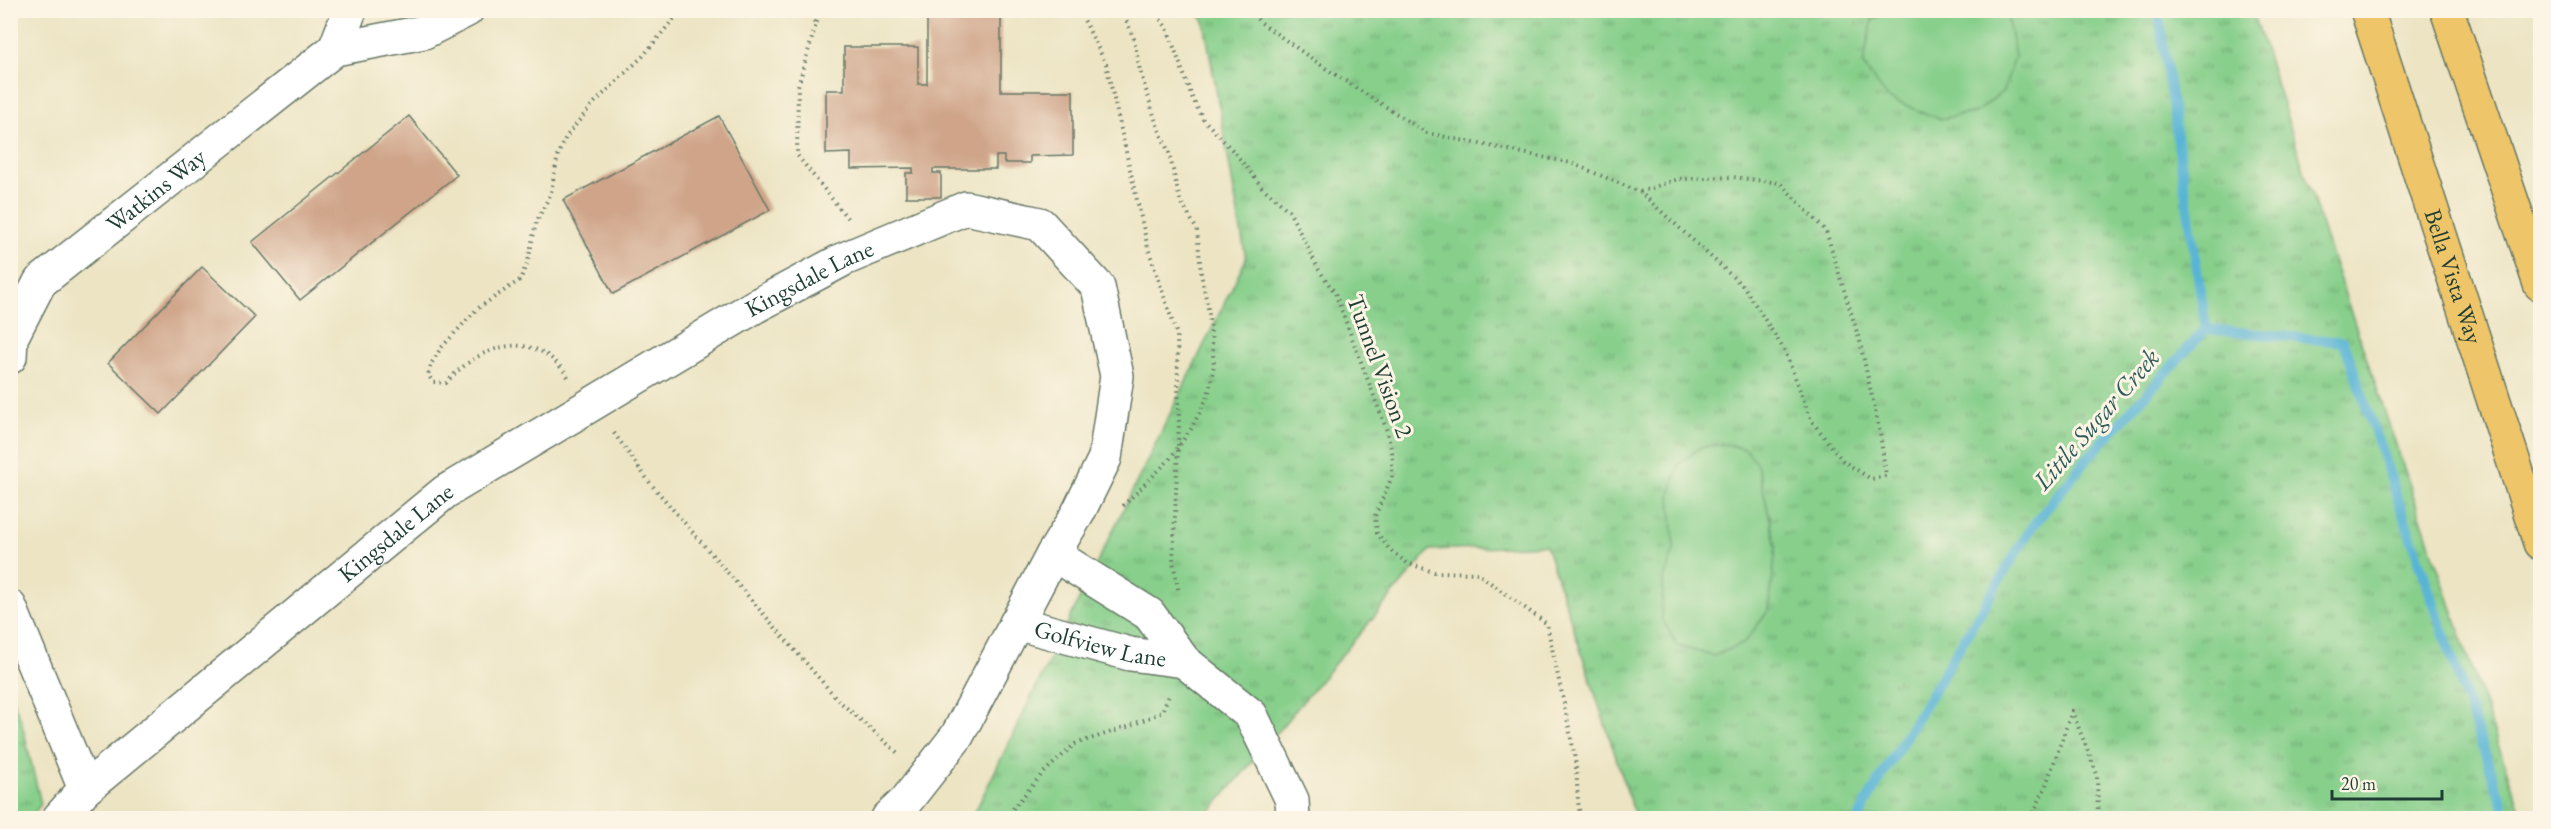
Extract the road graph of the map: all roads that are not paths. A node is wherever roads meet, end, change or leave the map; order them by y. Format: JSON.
{"nodes":[{"id":1,"x":350,"y":10,"type":"edge"},
{"id":2,"x":467,"y":10,"type":"edge"},
{"id":3,"x":2367,"y":10,"type":"edge"},
{"id":4,"x":2447,"y":10,"type":"edge"},
{"id":5,"x":335,"y":49,"type":"junction"},
{"id":6,"x":2541,"y":284,"type":"edge"},
{"id":7,"x":10,"y":357,"type":"edge"},
{"id":8,"x":2541,"y":543,"type":"edge"},
{"id":9,"x":1053,"y":554,"type":"junction"},
{"id":10,"x":10,"y":607,"type":"edge"},
{"id":11,"x":1016,"y":623,"type":"junction"},
{"id":12,"x":1184,"y":661,"type":"junction"},
{"id":13,"x":85,"y":789,"type":"junction"},
{"id":14,"x":59,"y":819,"type":"edge"},
{"id":15,"x":888,"y":819,"type":"edge"},
{"id":16,"x":1293,"y":819,"type":"edge"}],
"edges":[{"from":1,"to":5,"type":"street"},
{"from":2,"to":5,"type":"street","name":"Watkins Way"},
{"from":3,"to":8,"type":"main road","name":"Bella Vista Way"},
{"from":4,"to":6,"type":"main road"},
{"from":5,"to":7,"type":"street","name":"Watkins Way"},
{"from":9,"to":11,"type":"street","name":"Kingsdale Lane"},
{"from":9,"to":12,"type":"street","name":"Golfview Lane"},
{"from":9,"to":13,"type":"street","name":"Kingsdale Lane"},
{"from":10,"to":13,"type":"street"},
{"from":11,"to":12,"type":"street","name":"Golfview Lane"},
{"from":11,"to":15,"type":"street","name":"Kingsdale Lane"},
{"from":12,"to":16,"type":"street","name":"Golfview Lane"},
{"from":13,"to":14,"type":"street","name":"Kingsdale Lane"}]}
